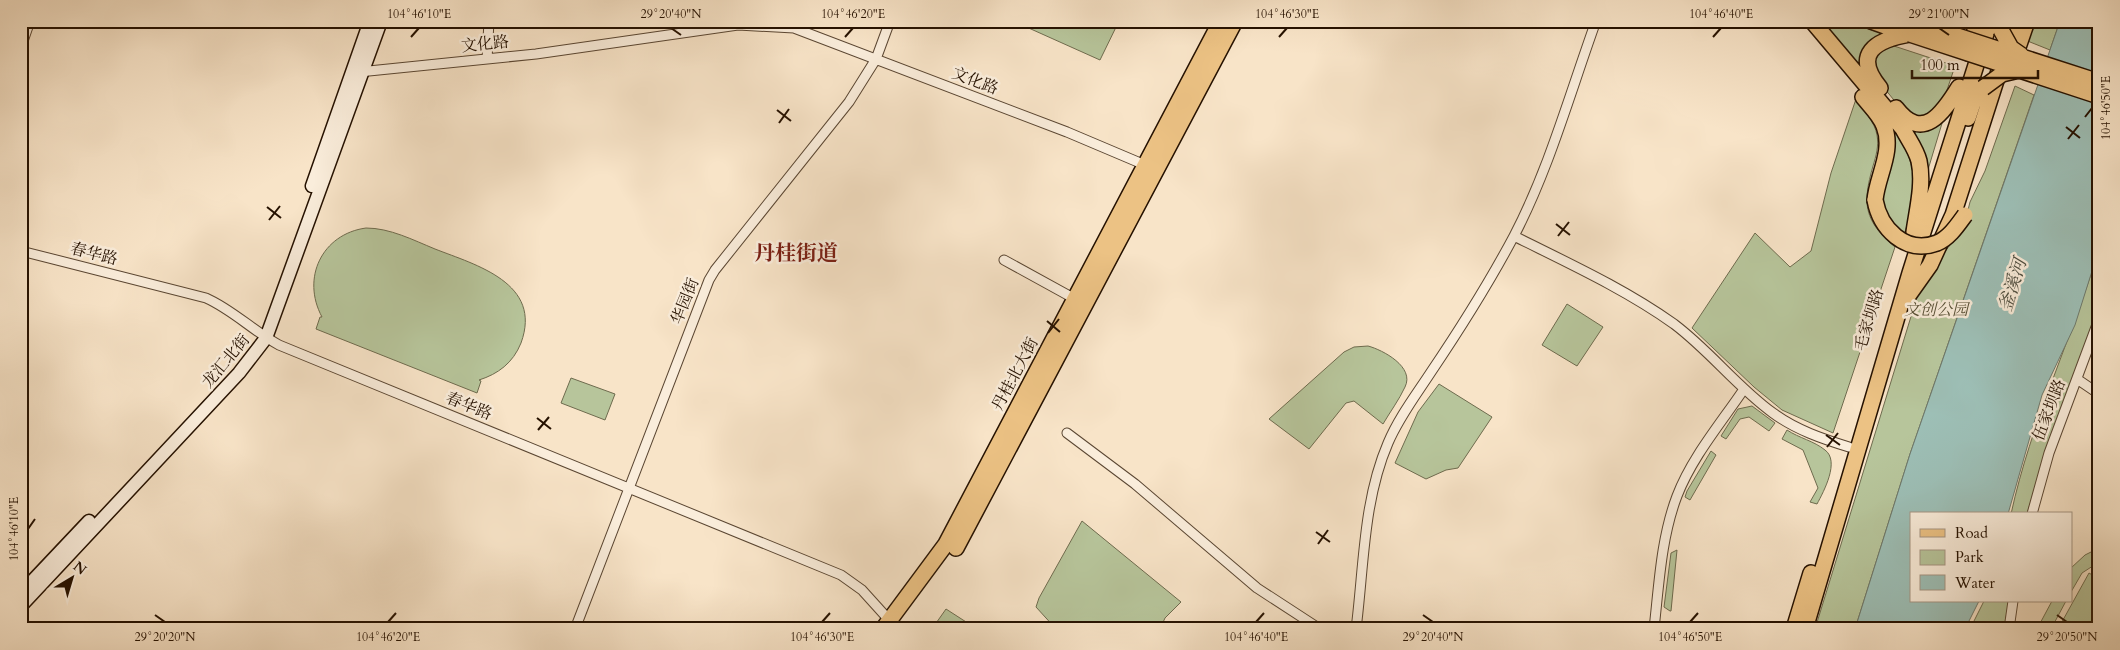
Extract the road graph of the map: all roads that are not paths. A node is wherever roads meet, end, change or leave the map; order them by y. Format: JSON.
{"nodes":[{"id":1,"x":30,"y":21,"type":"edge"},
{"id":2,"x":370,"y":21,"type":"edge"},
{"id":3,"x":381,"y":21,"type":"edge"},
{"id":4,"x":490,"y":21,"type":"edge"},
{"id":5,"x":890,"y":21,"type":"edge"},
{"id":6,"x":1221,"y":21,"type":"edge"},
{"id":7,"x":1235,"y":21,"type":"edge"},
{"id":8,"x":1596,"y":21,"type":"edge"},
{"id":9,"x":1803,"y":21,"type":"edge"},
{"id":10,"x":1812,"y":21,"type":"edge"},
{"id":11,"x":1871,"y":21,"type":"edge"},
{"id":12,"x":2015,"y":21,"type":"edge"},
{"id":13,"x":2027,"y":21,"type":"edge"},
{"id":14,"x":1987,"y":23,"type":"edge"},
{"id":15,"x":1910,"y":25,"type":"edge"},
{"id":16,"x":21,"y":47,"type":"edge"},
{"id":17,"x":487,"y":59,"type":"junction"},
{"id":18,"x":876,"y":59,"type":"junction"},
{"id":19,"x":2021,"y":64,"type":"junction"},
{"id":20,"x":358,"y":71,"type":"junction"},
{"id":21,"x":2099,"y":82,"type":"edge"},
{"id":22,"x":1959,"y":87,"type":"junction"},
{"id":23,"x":2099,"y":96,"type":"edge"},
{"id":24,"x":1145,"y":164,"type":"junction"},
{"id":25,"x":1914,"y":232,"type":"junction"},
{"id":26,"x":1514,"y":236,"type":"junction"},
{"id":27,"x":21,"y":251,"type":"edge"},
{"id":28,"x":1004,"y":260,"type":"dead end"},
{"id":29,"x":1910,"y":273,"type":"junction"},
{"id":30,"x":1075,"y":298,"type":"junction"},
{"id":31,"x":1900,"y":307,"type":"junction"},
{"id":32,"x":2099,"y":319,"type":"edge"},
{"id":33,"x":262,"y":336,"type":"junction"},
{"id":34,"x":2077,"y":379,"type":"junction"},
{"id":35,"x":1744,"y":388,"type":"junction"},
{"id":36,"x":2099,"y":394,"type":"edge"},
{"id":37,"x":1067,"y":433,"type":"dead end"},
{"id":38,"x":1849,"y":447,"type":"junction"},
{"id":39,"x":628,"y":489,"type":"junction"},
{"id":40,"x":2033,"y":512,"type":"edge"},
{"id":41,"x":21,"y":593,"type":"edge"},
{"id":42,"x":2013,"y":602,"type":"edge"},
{"id":43,"x":21,"y":606,"type":"edge"},
{"id":44,"x":890,"y":626,"type":"edge"},
{"id":45,"x":575,"y":629,"type":"edge"},
{"id":46,"x":1320,"y":629,"type":"edge"},
{"id":47,"x":1356,"y":629,"type":"edge"},
{"id":48,"x":1654,"y":629,"type":"edge"},
{"id":49,"x":1794,"y":629,"type":"edge"},
{"id":50,"x":1805,"y":629,"type":"edge"},
{"id":51,"x":2009,"y":629,"type":"edge"}],
"edges":[{"from":1,"to":16,"type":"street"},
{"from":2,"to":20,"type":"main road","name":"龙汇北街"},
{"from":3,"to":20,"type":"main road","name":"龙汇北街"},
{"from":4,"to":17,"type":"street"},
{"from":5,"to":18,"type":"street","name":"华园街"},
{"from":6,"to":24,"type":"main road","name":"丹桂北大街"},
{"from":7,"to":44,"type":"main road","name":"丹桂北大街"},
{"from":8,"to":26,"type":"street"},
{"from":9,"to":13,"type":"main road","bridge":true},
{"from":10,"to":25,"type":"main road"},
{"from":11,"to":15,"type":"main road"},
{"from":12,"to":31,"type":"main road"},
{"from":14,"to":19,"type":"main road","bridge":true},
{"from":14,"to":22,"type":"main road","name":"毛家坝路"},
{"from":14,"to":29,"type":"main road"},
{"from":15,"to":19,"type":"main road","bridge":true},
{"from":15,"to":22,"type":"main road"},
{"from":17,"to":18,"type":"street","name":"文化路"},
{"from":17,"to":20,"type":"street","name":"文化路"},
{"from":18,"to":24,"type":"street","name":"文化路"},
{"from":18,"to":39,"type":"street","name":"华园街"},
{"from":19,"to":21,"type":"main road","bridge":true},
{"from":19,"to":23,"type":"main road","bridge":true},
{"from":19,"to":29,"type":"main road","bridge":true},
{"from":20,"to":33,"type":"main road","name":"龙汇北街"},
{"from":22,"to":25,"type":"main road","name":"毛家坝路"},
{"from":24,"to":30,"type":"main road","name":"丹桂北大街"},
{"from":25,"to":38,"type":"main road","name":"毛家坝路"},
{"from":26,"to":35,"type":"street"},
{"from":26,"to":47,"type":"street"},
{"from":27,"to":33,"type":"street","name":"春华路"},
{"from":28,"to":30,"type":"street"},
{"from":29,"to":31,"type":"main road","name":"毛家坝路"},
{"from":30,"to":44,"type":"main road","name":"丹桂北大街"},
{"from":31,"to":50,"type":"main road","name":"毛家坝路"},
{"from":32,"to":34,"type":"street","name":"伍家坝路"},
{"from":33,"to":39,"type":"street","name":"春华路"},
{"from":33,"to":41,"type":"main road","name":"龙汇北街"},
{"from":33,"to":43,"type":"main road","name":"龙汇北街"},
{"from":34,"to":36,"type":"street"},
{"from":34,"to":40,"type":"street","name":"伍家坝路"},
{"from":35,"to":38,"type":"street"},
{"from":35,"to":48,"type":"street"},
{"from":37,"to":46,"type":"street"},
{"from":38,"to":49,"type":"main road","name":"毛家坝路"},
{"from":39,"to":44,"type":"street","name":"春华路"},
{"from":39,"to":45,"type":"street","name":"华园街"},
{"from":42,"to":51,"type":"street"}]}
